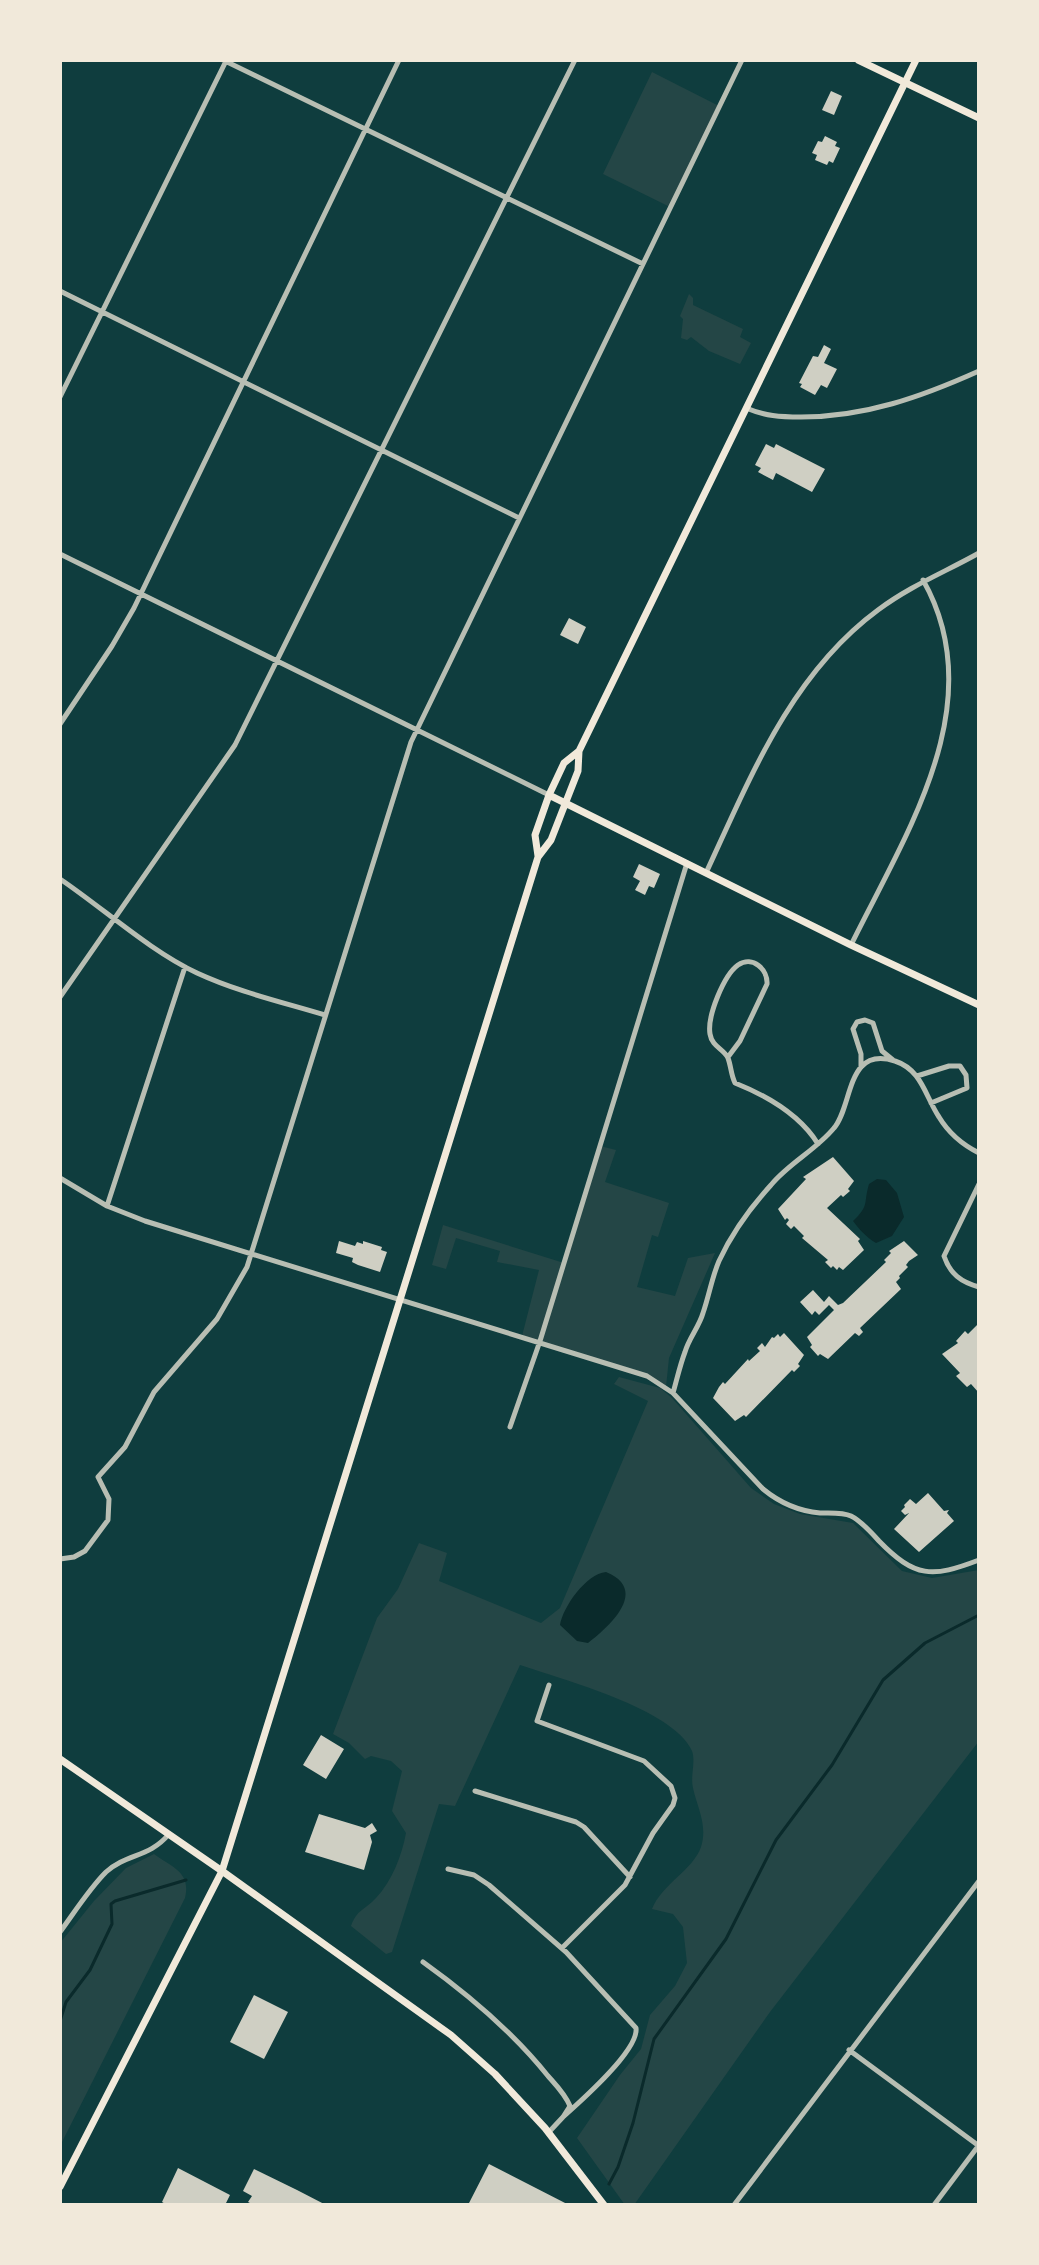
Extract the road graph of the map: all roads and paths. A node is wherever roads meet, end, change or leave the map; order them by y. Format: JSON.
{"nodes":[{"id":1,"x":225,"y":60,"type":"edge"},
{"id":2,"x":399,"y":60,"type":"edge"},
{"id":3,"x":575,"y":60,"type":"edge"},
{"id":4,"x":742,"y":60,"type":"edge"},
{"id":5,"x":858,"y":60,"type":"edge"},
{"id":6,"x":916,"y":60,"type":"edge"},
{"id":7,"x":905,"y":83,"type":"junction"},
{"id":8,"x":979,"y":118,"type":"edge"},
{"id":9,"x":364,"y":130,"type":"junction"},
{"id":10,"x":509,"y":197,"type":"junction"},
{"id":11,"x":643,"y":264,"type":"junction"},
{"id":12,"x":60,"y":291,"type":"edge"},
{"id":13,"x":102,"y":311,"type":"junction"},
{"id":14,"x":979,"y":371,"type":"edge"},
{"id":15,"x":243,"y":381,"type":"junction"},
{"id":16,"x":60,"y":397,"type":"edge"},
{"id":17,"x":746,"y":408,"type":"junction"},
{"id":18,"x":381,"y":450,"type":"junction"},
{"id":19,"x":519,"y":518,"type":"junction"},
{"id":20,"x":979,"y":553,"type":"edge"},
{"id":21,"x":60,"y":554,"type":"edge"},
{"id":22,"x":923,"y":580,"type":"junction"},
{"id":23,"x":140,"y":594,"type":"junction"},
{"id":24,"x":277,"y":661,"type":"junction"},
{"id":25,"x":60,"y":724,"type":"edge"},
{"id":26,"x":416,"y":730,"type":"junction"},
{"id":27,"x":579,"y":751,"type":"junction"},
{"id":28,"x":549,"y":795,"type":"junction"},
{"id":29,"x":564,"y":803,"type":"junction"},
{"id":30,"x":538,"y":857,"type":"junction"},
{"id":31,"x":687,"y":863,"type":"junction"},
{"id":32,"x":706,"y":873,"type":"junction"},
{"id":33,"x":60,"y":879,"type":"edge"},
{"id":34,"x":116,"y":918,"type":"junction"},
{"id":35,"x":851,"y":945,"type":"junction"},
{"id":36,"x":185,"y":967,"type":"junction"},
{"id":37,"x":60,"y":997,"type":"edge"},
{"id":38,"x":979,"y":1005,"type":"edge"},
{"id":39,"x":325,"y":1015,"type":"junction"},
{"id":40,"x":728,"y":1057,"type":"junction"},
{"id":41,"x":894,"y":1061,"type":"junction"},
{"id":42,"x":861,"y":1067,"type":"junction"},
{"id":43,"x":917,"y":1076,"type":"junction"},
{"id":44,"x":931,"y":1103,"type":"junction"},
{"id":45,"x":818,"y":1144,"type":"junction"},
{"id":46,"x":979,"y":1153,"type":"edge"},
{"id":47,"x":60,"y":1178,"type":"edge"},
{"id":48,"x":979,"y":1184,"type":"edge"},
{"id":49,"x":107,"y":1206,"type":"junction"},
{"id":50,"x":252,"y":1254,"type":"junction"},
{"id":51,"x":979,"y":1287,"type":"edge"},
{"id":52,"x":400,"y":1300,"type":"junction"},
{"id":53,"x":540,"y":1341,"type":"junction"},
{"id":54,"x":673,"y":1393,"type":"junction"},
{"id":55,"x":510,"y":1427,"type":"dead end"},
{"id":56,"x":60,"y":1559,"type":"edge"},
{"id":57,"x":979,"y":1560,"type":"edge"},
{"id":58,"x":549,"y":1685,"type":"dead end"},
{"id":59,"x":60,"y":1759,"type":"edge"},
{"id":60,"x":475,"y":1791,"type":"dead end"},
{"id":61,"x":169,"y":1834,"type":"junction"},
{"id":62,"x":448,"y":1869,"type":"dead end"},
{"id":63,"x":222,"y":1871,"type":"junction"},
{"id":64,"x":630,"y":1877,"type":"junction"},
{"id":65,"x":979,"y":1881,"type":"edge"},
{"id":66,"x":60,"y":1932,"type":"edge"},
{"id":67,"x":562,"y":1948,"type":"junction"},
{"id":68,"x":423,"y":1962,"type":"dead end"},
{"id":69,"x":849,"y":2050,"type":"junction"},
{"id":70,"x":563,"y":2117,"type":"junction"},
{"id":71,"x":549,"y":2132,"type":"junction"},
{"id":72,"x":979,"y":2145,"type":"edge"},
{"id":73,"x":60,"y":2187,"type":"edge"},
{"id":74,"x":736,"y":2204,"type":"edge"},
{"id":75,"x":604,"y":2205,"type":"edge"},
{"id":76,"x":934,"y":2205,"type":"edge"}],
"edges":[{"from":1,"to":9,"type":"street"},
{"from":1,"to":13,"type":"street"},
{"from":2,"to":9,"type":"street"},
{"from":3,"to":10,"type":"street"},
{"from":4,"to":11,"type":"street"},
{"from":5,"to":7,"type":"main road"},
{"from":6,"to":7,"type":"main road"},
{"from":7,"to":8,"type":"main road"},
{"from":7,"to":17,"type":"main road"},
{"from":9,"to":10,"type":"street"},
{"from":9,"to":15,"type":"street"},
{"from":10,"to":11,"type":"street"},
{"from":10,"to":18,"type":"street"},
{"from":11,"to":19,"type":"street"},
{"from":12,"to":13,"type":"street"},
{"from":13,"to":15,"type":"street"},
{"from":13,"to":16,"type":"street"},
{"from":14,"to":17,"type":"street"},
{"from":15,"to":18,"type":"street"},
{"from":15,"to":23,"type":"street"},
{"from":17,"to":27,"type":"main road"},
{"from":18,"to":19,"type":"street"},
{"from":18,"to":24,"type":"street"},
{"from":19,"to":26,"type":"street"},
{"from":20,"to":22,"type":"street"},
{"from":21,"to":23,"type":"street"},
{"from":22,"to":32,"type":"street"},
{"from":22,"to":35,"type":"street"},
{"from":23,"to":24,"type":"street"},
{"from":23,"to":25,"type":"street"},
{"from":24,"to":26,"type":"street"},
{"from":24,"to":34,"type":"street"},
{"from":26,"to":28,"type":"street"},
{"from":26,"to":39,"type":"street"},
{"from":27,"to":28,"type":"main road"},
{"from":27,"to":29,"type":"main road"},
{"from":28,"to":29,"type":"main road"},
{"from":28,"to":30,"type":"main road"},
{"from":29,"to":30,"type":"main road"},
{"from":29,"to":31,"type":"main road"},
{"from":30,"to":52,"type":"main road"},
{"from":31,"to":32,"type":"main road"},
{"from":31,"to":53,"type":"street"},
{"from":32,"to":35,"type":"main road"},
{"from":33,"to":34,"type":"street"},
{"from":34,"to":36,"type":"street"},
{"from":34,"to":37,"type":"street"},
{"from":35,"to":38,"type":"main road"},
{"from":36,"to":39,"type":"street"},
{"from":36,"to":49,"type":"street"},
{"from":39,"to":50,"type":"street"},
{"from":40,"to":40,"type":"street"},
{"from":40,"to":45,"type":"street"},
{"from":41,"to":42,"type":"street"},
{"from":41,"to":42,"type":"street"},
{"from":41,"to":43,"type":"street"},
{"from":42,"to":45,"type":"street"},
{"from":43,"to":44,"type":"street"},
{"from":43,"to":44,"type":"street"},
{"from":44,"to":46,"type":"street"},
{"from":45,"to":54,"type":"street"},
{"from":47,"to":49,"type":"street"},
{"from":48,"to":51,"type":"street"},
{"from":49,"to":50,"type":"street"},
{"from":50,"to":52,"type":"street"},
{"from":50,"to":56,"type":"street"},
{"from":52,"to":53,"type":"street"},
{"from":52,"to":63,"type":"main road"},
{"from":53,"to":54,"type":"street"},
{"from":53,"to":55,"type":"street"},
{"from":54,"to":57,"type":"street"},
{"from":58,"to":64,"type":"street"},
{"from":59,"to":61,"type":"main road"},
{"from":60,"to":64,"type":"street"},
{"from":61,"to":63,"type":"main road"},
{"from":61,"to":66,"type":"street"},
{"from":62,"to":67,"type":"street"},
{"from":63,"to":71,"type":"main road"},
{"from":63,"to":73,"type":"main road"},
{"from":64,"to":67,"type":"street"},
{"from":65,"to":69,"type":"street"},
{"from":67,"to":70,"type":"street"},
{"from":68,"to":70,"type":"street"},
{"from":69,"to":72,"type":"street"},
{"from":69,"to":74,"type":"street"},
{"from":70,"to":71,"type":"street"},
{"from":71,"to":75,"type":"main road"},
{"from":72,"to":76,"type":"street"}]}
